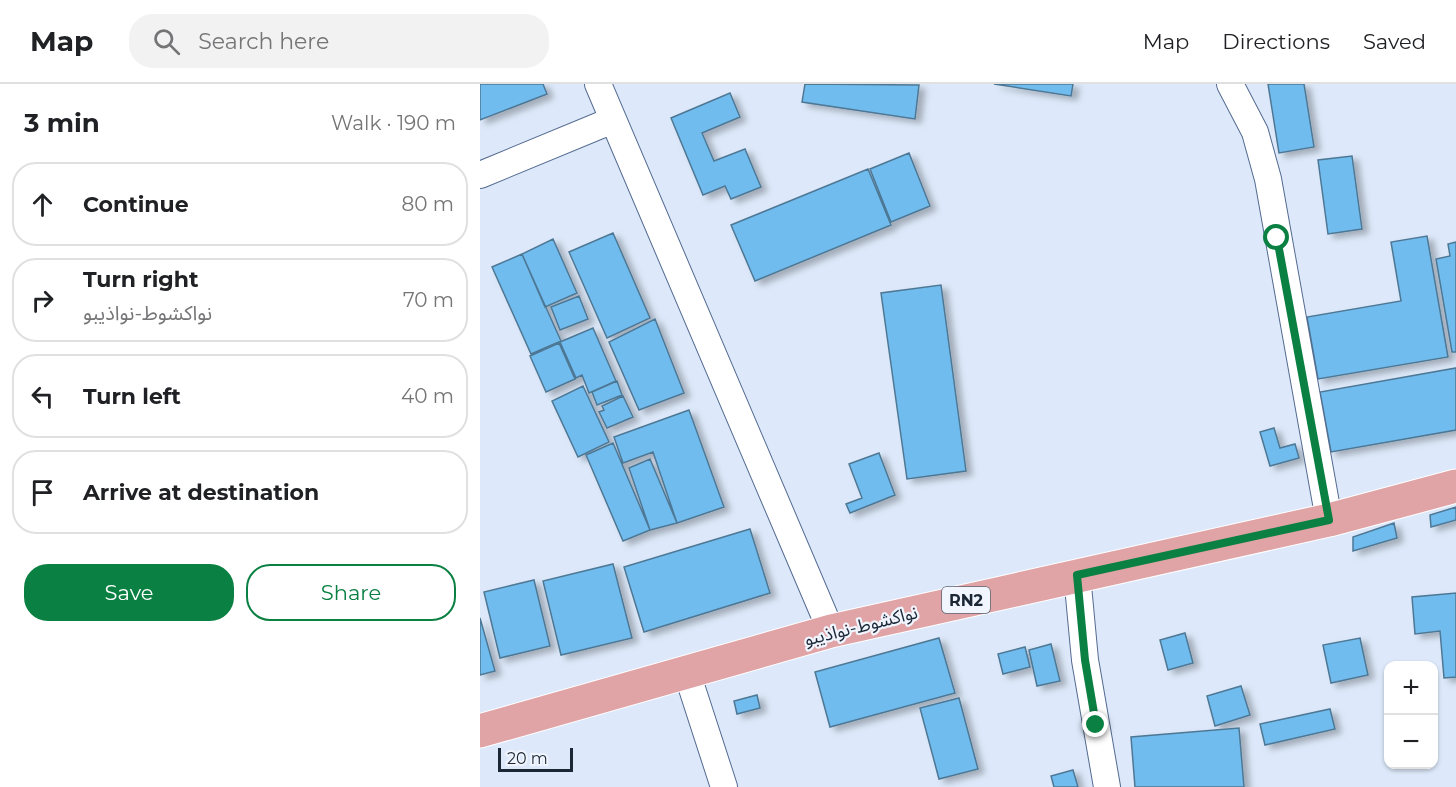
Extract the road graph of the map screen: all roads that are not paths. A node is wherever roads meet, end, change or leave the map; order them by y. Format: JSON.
{"nodes":[{"id":1,"x":598,"y":84,"type":"edge"},
{"id":2,"x":1230,"y":84,"type":"edge"},
{"id":3,"x":614,"y":120,"type":"junction"},
{"id":4,"x":480,"y":175,"type":"edge"},
{"id":5,"x":1456,"y":486,"type":"edge"},
{"id":6,"x":1329,"y":520,"type":"junction"},
{"id":7,"x":1077,"y":575,"type":"junction"},
{"id":8,"x":831,"y":631,"type":"junction"},
{"id":9,"x":687,"y":673,"type":"junction"},
{"id":10,"x":480,"y":731,"type":"edge"},
{"id":11,"x":724,"y":787,"type":"edge"},
{"id":12,"x":1107,"y":787,"type":"edge"}],
"edges":[{"from":1,"to":3,"type":"street"},
{"from":2,"to":6,"type":"street"},
{"from":3,"to":4,"type":"street"},
{"from":3,"to":8,"type":"street"},
{"from":5,"to":6,"type":"main road","name":"نواكشوط-نواذيبو","number":"RN2"},
{"from":6,"to":7,"type":"main road","name":"نواكشوط-نواذيبو","number":"RN2"},
{"from":7,"to":8,"type":"main road","name":"نواكشوط-نواذيبو","number":"RN2"},
{"from":7,"to":12,"type":"street"},
{"from":8,"to":9,"type":"main road","name":"نواكشوط-نواذيبو","number":"RN2"},
{"from":9,"to":10,"type":"main road","name":"نواكشوط-نواذيبو","number":"RN2"},
{"from":9,"to":11,"type":"street"}]}
